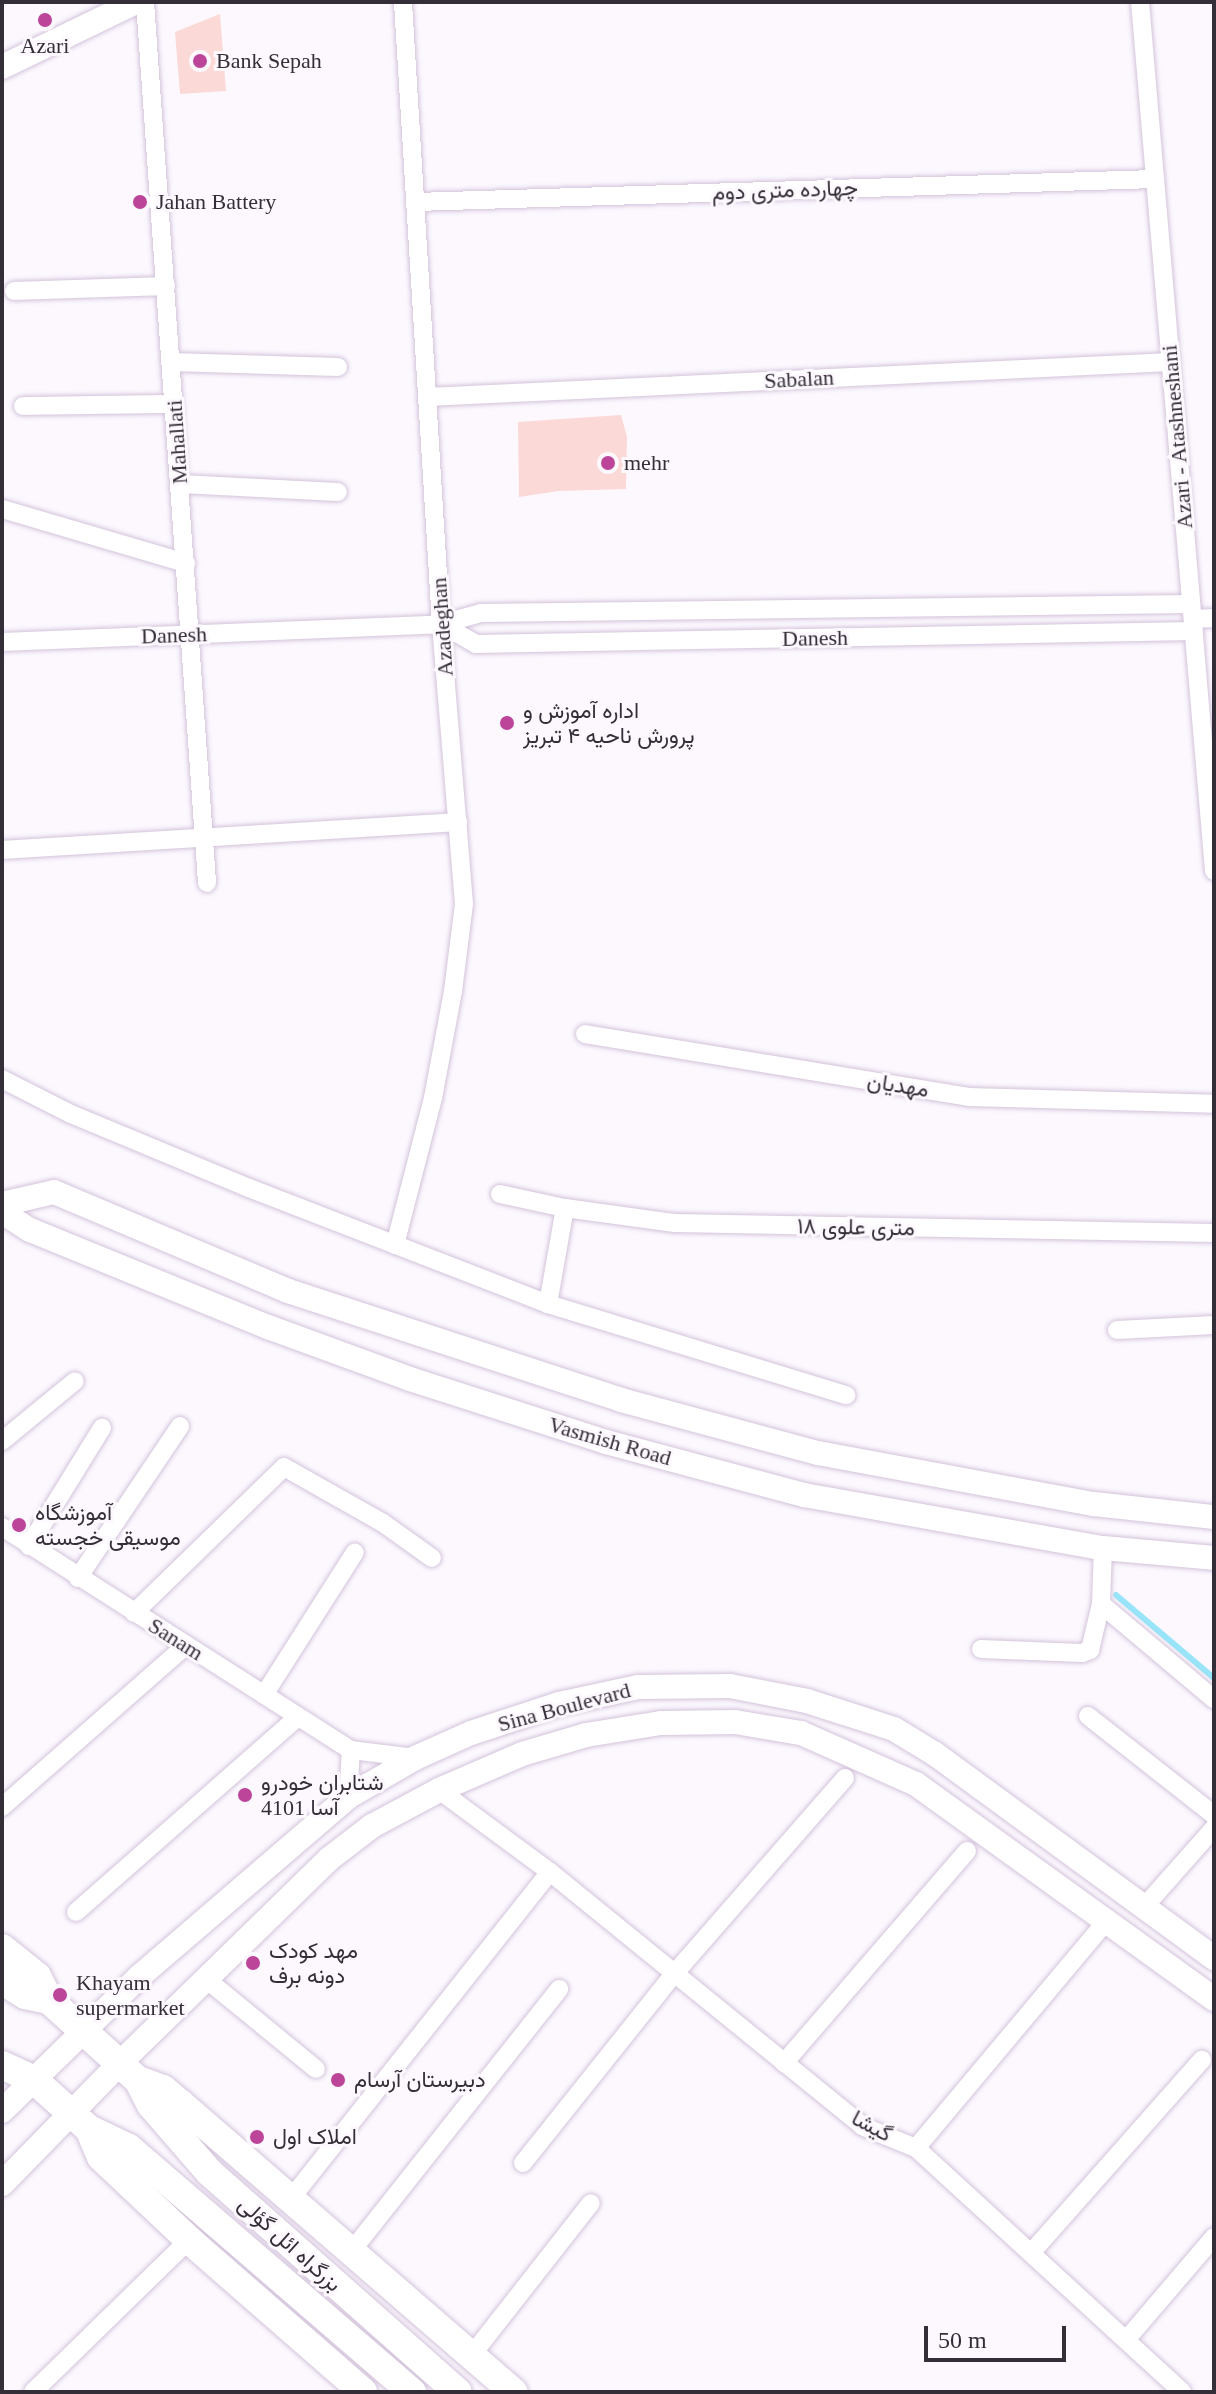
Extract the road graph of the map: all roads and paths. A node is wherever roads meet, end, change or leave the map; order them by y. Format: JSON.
{"nodes":[{"id":1,"x":136,"y":2,"type":"edge"},
{"id":2,"x":145,"y":2,"type":"edge"},
{"id":3,"x":403,"y":2,"type":"edge"},
{"id":4,"x":1140,"y":2,"type":"edge"},
{"id":5,"x":2,"y":67,"type":"edge"},
{"id":6,"x":1155,"y":179,"type":"junction"},
{"id":7,"x":415,"y":202,"type":"junction"},
{"id":8,"x":166,"y":286,"type":"junction"},
{"id":9,"x":14,"y":291,"type":"dead end"},
{"id":10,"x":171,"y":362,"type":"junction"},
{"id":11,"x":1171,"y":362,"type":"junction"},
{"id":12,"x":338,"y":367,"type":"dead end"},
{"id":13,"x":427,"y":397,"type":"junction"},
{"id":14,"x":174,"y":404,"type":"junction"},
{"id":15,"x":23,"y":406,"type":"dead end"},
{"id":16,"x":180,"y":484,"type":"junction"},
{"id":17,"x":338,"y":492,"type":"dead end"},
{"id":18,"x":2,"y":509,"type":"edge"},
{"id":19,"x":186,"y":563,"type":"junction"},
{"id":20,"x":1192,"y":618,"type":"junction"},
{"id":21,"x":1214,"y":618,"type":"edge"},
{"id":22,"x":441,"y":624,"type":"junction"},
{"id":23,"x":189,"y":634,"type":"junction"},
{"id":24,"x":2,"y":642,"type":"edge"},
{"id":25,"x":458,"y":822,"type":"junction"},
{"id":26,"x":204,"y":838,"type":"junction"},
{"id":27,"x":2,"y":850,"type":"edge"},
{"id":28,"x":1214,"y":871,"type":"edge"},
{"id":29,"x":207,"y":883,"type":"dead end"},
{"id":30,"x":585,"y":1034,"type":"dead end"},
{"id":31,"x":2,"y":1079,"type":"edge"},
{"id":32,"x":1214,"y":1104,"type":"edge"},
{"id":33,"x":500,"y":1194,"type":"dead end"},
{"id":34,"x":2,"y":1204,"type":"edge"},
{"id":35,"x":565,"y":1208,"type":"junction"},
{"id":36,"x":2,"y":1212,"type":"edge"},
{"id":37,"x":2,"y":1230,"type":"edge"},
{"id":38,"x":30,"y":1230,"type":"junction"},
{"id":39,"x":1214,"y":1233,"type":"edge"},
{"id":40,"x":395,"y":1245,"type":"junction"},
{"id":41,"x":548,"y":1304,"type":"junction"},
{"id":42,"x":1214,"y":1325,"type":"edge"},
{"id":43,"x":1117,"y":1330,"type":"dead end"},
{"id":44,"x":75,"y":1381,"type":"dead end"},
{"id":45,"x":846,"y":1395,"type":"dead end"},
{"id":46,"x":180,"y":1426,"type":"dead end"},
{"id":47,"x":102,"y":1428,"type":"dead end"},
{"id":48,"x":2,"y":1441,"type":"edge"},
{"id":49,"x":1214,"y":1517,"type":"edge"},
{"id":50,"x":2,"y":1527,"type":"edge"},
{"id":51,"x":29,"y":1546,"type":"junction"},
{"id":52,"x":1103,"y":1548,"type":"junction"},
{"id":53,"x":355,"y":1552,"type":"dead end"},
{"id":54,"x":432,"y":1558,"type":"dead end"},
{"id":55,"x":1214,"y":1558,"type":"edge"},
{"id":56,"x":78,"y":1578,"type":"junction"},
{"id":57,"x":1101,"y":1604,"type":"junction"},
{"id":58,"x":134,"y":1613,"type":"junction"},
{"id":59,"x":185,"y":1646,"type":"junction"},
{"id":60,"x":981,"y":1649,"type":"dead end"},
{"id":61,"x":264,"y":1695,"type":"junction"},
{"id":62,"x":1214,"y":1699,"type":"edge"},
{"id":63,"x":1088,"y":1716,"type":"dead end"},
{"id":64,"x":298,"y":1717,"type":"junction"},
{"id":65,"x":351,"y":1750,"type":"junction"},
{"id":66,"x":935,"y":1754,"type":"junction"},
{"id":67,"x":415,"y":1758,"type":"junction"},
{"id":68,"x":845,"y":1778,"type":"dead end"},
{"id":69,"x":916,"y":1784,"type":"junction"},
{"id":70,"x":439,"y":1790,"type":"junction"},
{"id":71,"x":342,"y":1803,"type":"junction"},
{"id":72,"x":2,"y":1807,"type":"edge"},
{"id":73,"x":1214,"y":1815,"type":"edge"},
{"id":74,"x":1214,"y":1828,"type":"edge"},
{"id":75,"x":967,"y":1851,"type":"dead end"},
{"id":76,"x":550,"y":1872,"type":"junction"},
{"id":77,"x":1145,"y":1906,"type":"junction"},
{"id":78,"x":76,"y":1912,"type":"dead end"},
{"id":79,"x":1108,"y":1919,"type":"junction"},
{"id":80,"x":2,"y":1948,"type":"edge"},
{"id":81,"x":1214,"y":1958,"type":"edge"},
{"id":82,"x":674,"y":1974,"type":"junction"},
{"id":83,"x":206,"y":1979,"type":"junction"},
{"id":84,"x":2,"y":1981,"type":"edge"},
{"id":85,"x":559,"y":1989,"type":"dead end"},
{"id":86,"x":1214,"y":1999,"type":"edge"},
{"id":87,"x":49,"y":2000,"type":"junction"},
{"id":88,"x":83,"y":2030,"type":"junction"},
{"id":89,"x":1202,"y":2060,"type":"dead end"},
{"id":90,"x":3,"y":2061,"type":"edge"},
{"id":91,"x":784,"y":2063,"type":"junction"},
{"id":92,"x":316,"y":2069,"type":"dead end"},
{"id":93,"x":129,"y":2072,"type":"junction"},
{"id":94,"x":34,"y":2080,"type":"junction"},
{"id":95,"x":2,"y":2111,"type":"edge"},
{"id":96,"x":81,"y":2122,"type":"junction"},
{"id":97,"x":916,"y":2148,"type":"junction"},
{"id":98,"x":523,"y":2163,"type":"dead end"},
{"id":99,"x":209,"y":2172,"type":"junction"},
{"id":100,"x":2,"y":2184,"type":"edge"},
{"id":101,"x":186,"y":2195,"type":"junction"},
{"id":102,"x":289,"y":2201,"type":"junction"},
{"id":103,"x":591,"y":2203,"type":"dead end"},
{"id":104,"x":1214,"y":2237,"type":"edge"},
{"id":105,"x":189,"y":2240,"type":"junction"},
{"id":106,"x":350,"y":2253,"type":"junction"},
{"id":107,"x":1031,"y":2253,"type":"junction"},
{"id":108,"x":1126,"y":2340,"type":"junction"},
{"id":109,"x":471,"y":2356,"type":"junction"},
{"id":110,"x":33,"y":2392,"type":"edge"},
{"id":111,"x":363,"y":2392,"type":"edge"},
{"id":112,"x":412,"y":2392,"type":"edge"},
{"id":113,"x":458,"y":2392,"type":"edge"},
{"id":114,"x":513,"y":2392,"type":"edge"},
{"id":115,"x":1182,"y":2392,"type":"edge"}],
"edges":[{"from":1,"to":5,"type":"main road"},
{"from":2,"to":8,"type":"street","name":"Mahallati"},
{"from":3,"to":7,"type":"street","name":"Azadeghan"},
{"from":4,"to":6,"type":"street","name":"Azari - Atashneshani"},
{"from":6,"to":7,"type":"street","name":"چهارده متری دوم"},
{"from":6,"to":11,"type":"street","name":"Azari - Atashneshani"},
{"from":7,"to":13,"type":"street","name":"Azadeghan"},
{"from":8,"to":9,"type":"street"},
{"from":8,"to":10,"type":"street","name":"Mahallati"},
{"from":10,"to":12,"type":"street"},
{"from":10,"to":14,"type":"street","name":"Mahallati"},
{"from":11,"to":13,"type":"street","name":"Sabalan"},
{"from":11,"to":20,"type":"street","name":"Azari - Atashneshani"},
{"from":13,"to":22,"type":"street","name":"Azadeghan"},
{"from":14,"to":15,"type":"street"},
{"from":14,"to":16,"type":"street","name":"Mahallati"},
{"from":16,"to":17,"type":"street"},
{"from":16,"to":19,"type":"street","name":"Mahallati"},
{"from":18,"to":19,"type":"street"},
{"from":19,"to":23,"type":"street","name":"Mahallati"},
{"from":20,"to":21,"type":"street"},
{"from":20,"to":22,"type":"street","name":"Danesh"},
{"from":20,"to":22,"type":"street","name":"Danesh"},
{"from":20,"to":28,"type":"street","name":"Azari - Atashneshani"},
{"from":22,"to":23,"type":"street","name":"Danesh"},
{"from":22,"to":25,"type":"street","name":"Azadeghan"},
{"from":23,"to":24,"type":"street","name":"Danesh"},
{"from":23,"to":26,"type":"street","name":"Mahallati"},
{"from":25,"to":26,"type":"street"},
{"from":25,"to":40,"type":"street","name":"Azadeghan"},
{"from":26,"to":27,"type":"street"},
{"from":26,"to":29,"type":"street","name":"Mahallati"},
{"from":30,"to":32,"type":"street","name":"مهدیان"},
{"from":31,"to":40,"type":"street"},
{"from":33,"to":35,"type":"street","name":"۱۸ متری علوی"},
{"from":34,"to":49,"type":"main road","name":"Vasmish Road"},
{"from":35,"to":39,"type":"street","name":"۱۸ متری علوی"},
{"from":35,"to":41,"type":"street"},
{"from":36,"to":38,"type":"main road"},
{"from":37,"to":38,"type":"main road"},
{"from":38,"to":52,"type":"main road","name":"Vasmish Road"},
{"from":40,"to":41,"type":"street"},
{"from":41,"to":45,"type":"street"},
{"from":42,"to":43,"type":"street"},
{"from":44,"to":48,"type":"street"},
{"from":46,"to":56,"type":"street"},
{"from":47,"to":51,"type":"street"},
{"from":50,"to":51,"type":"street","name":"Sanam"},
{"from":51,"to":56,"type":"street","name":"Sanam"},
{"from":52,"to":55,"type":"main road","name":"Vasmish Road"},
{"from":52,"to":57,"type":"street"},
{"from":53,"to":61,"type":"street"},
{"from":54,"to":58,"type":"street"},
{"from":56,"to":58,"type":"street","name":"Sanam"},
{"from":57,"to":60,"type":"street"},
{"from":57,"to":62,"type":"street"},
{"from":58,"to":59,"type":"street","name":"Sanam"},
{"from":59,"to":61,"type":"street","name":"Sanam"},
{"from":59,"to":72,"type":"street"},
{"from":61,"to":64,"type":"street","name":"Sanam"},
{"from":63,"to":73,"type":"street"},
{"from":64,"to":65,"type":"street","name":"Sanam"},
{"from":64,"to":78,"type":"street"},
{"from":65,"to":67,"type":"street"},
{"from":65,"to":71,"type":"street"},
{"from":66,"to":67,"type":"main road","name":"Sina Boulevard"},
{"from":66,"to":69,"type":"main road"},
{"from":66,"to":77,"type":"main road","name":"Sina Boulevard"},
{"from":67,"to":71,"type":"main road","name":"Sina Boulevard"},
{"from":68,"to":82,"type":"street"},
{"from":69,"to":70,"type":"main road","name":"Sina Boulevard"},
{"from":69,"to":79,"type":"main road","name":"Sina Boulevard"},
{"from":70,"to":76,"type":"street","name":"گیشا"},
{"from":70,"to":83,"type":"main road","name":"Sina Boulevard"},
{"from":71,"to":88,"type":"main road","name":"Sina Boulevard"},
{"from":74,"to":77,"type":"street"},
{"from":75,"to":91,"type":"street"},
{"from":76,"to":82,"type":"street","name":"گیشا"},
{"from":76,"to":102,"type":"street"},
{"from":77,"to":81,"type":"main road","name":"Sina Boulevard"},
{"from":79,"to":86,"type":"main road","name":"Sina Boulevard"},
{"from":79,"to":97,"type":"street"},
{"from":80,"to":87,"type":"highway"},
{"from":82,"to":91,"type":"street","name":"گیشا"},
{"from":82,"to":98,"type":"street"},
{"from":83,"to":92,"type":"street"},
{"from":83,"to":93,"type":"main road","name":"Sina Boulevard"},
{"from":84,"to":87,"type":"highway"},
{"from":85,"to":106,"type":"street"},
{"from":87,"to":88,"type":"highway"},
{"from":88,"to":93,"type":"highway"},
{"from":88,"to":94,"type":"main road","name":"Sina Boulevard"},
{"from":89,"to":107,"type":"street"},
{"from":90,"to":94,"type":"highway"},
{"from":91,"to":97,"type":"street","name":"گیشا"},
{"from":93,"to":96,"type":"main road","name":"Sina Boulevard"},
{"from":93,"to":99,"type":"highway","name":"بزرگراه ائل گؤلی"},
{"from":93,"to":102,"type":"highway"},
{"from":94,"to":95,"type":"main road","name":"Sina Boulevard"},
{"from":94,"to":96,"type":"highway"},
{"from":96,"to":100,"type":"main road","name":"Sina Boulevard"},
{"from":96,"to":101,"type":"highway","name":"بزرگراه ائل گؤلی"},
{"from":96,"to":105,"type":"highway"},
{"from":97,"to":107,"type":"street","name":"گیشا"},
{"from":99,"to":101,"type":"highway"},
{"from":99,"to":113,"type":"highway","name":"بزرگراه ائل گؤلی"},
{"from":101,"to":112,"type":"highway","name":"بزرگراه ائل گؤلی"},
{"from":102,"to":106,"type":"highway"},
{"from":103,"to":109,"type":"street"},
{"from":104,"to":108,"type":"street"},
{"from":105,"to":110,"type":"street"},
{"from":105,"to":111,"type":"highway"},
{"from":106,"to":109,"type":"highway"},
{"from":107,"to":108,"type":"street","name":"گیشا"},
{"from":108,"to":115,"type":"street","name":"گیشا"},
{"from":109,"to":114,"type":"highway"}]}
